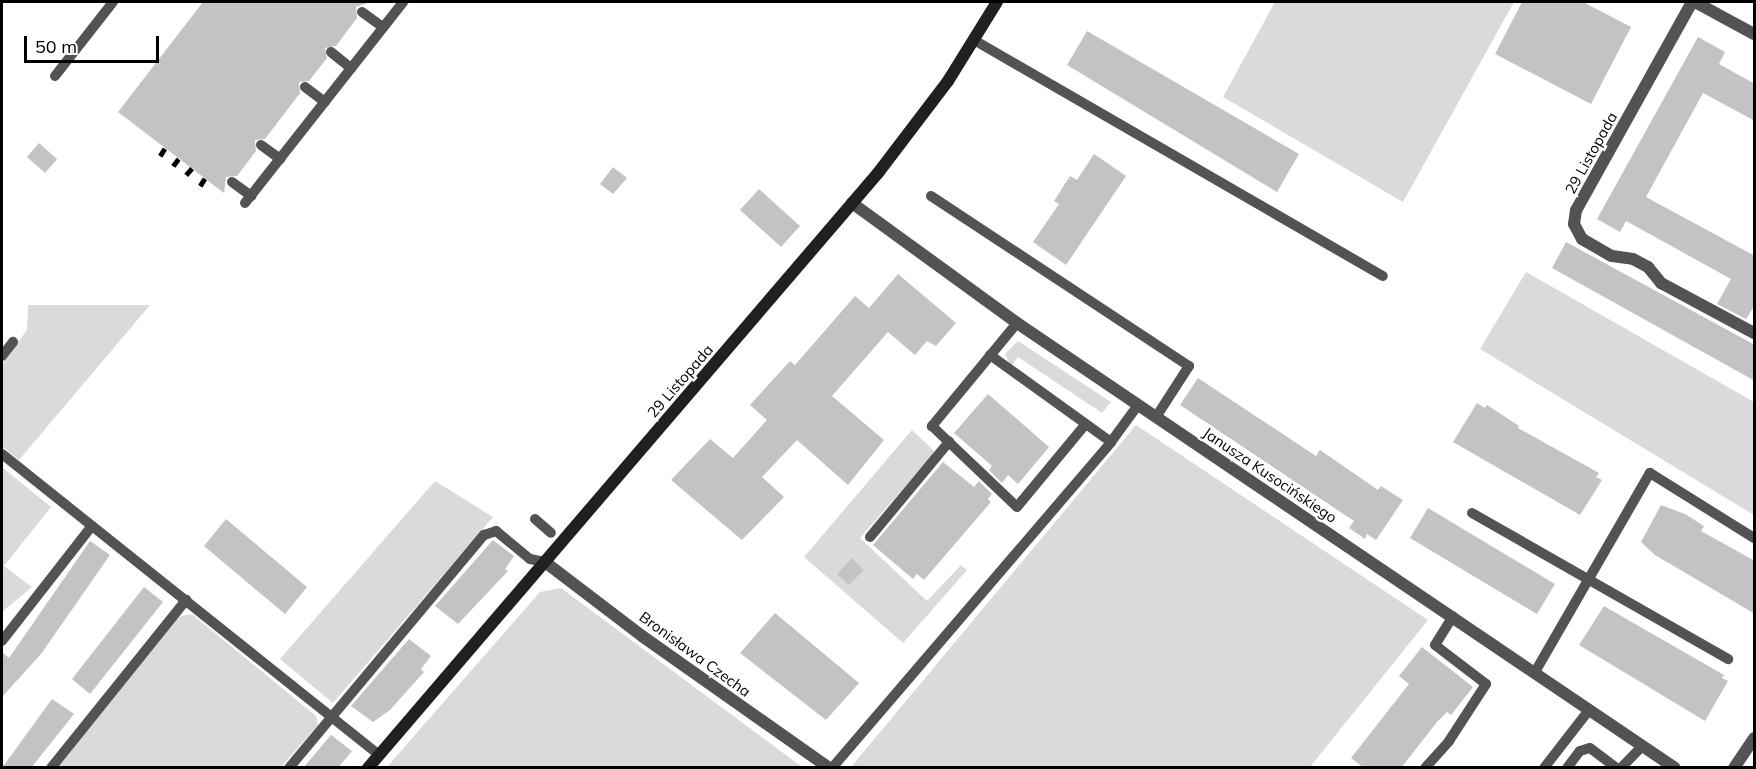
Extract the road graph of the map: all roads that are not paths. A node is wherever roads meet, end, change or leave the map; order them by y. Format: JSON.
{"nodes":[{"id":1,"x":113,"y":2,"type":"edge"},
{"id":2,"x":403,"y":2,"type":"edge"},
{"id":3,"x":997,"y":2,"type":"edge"},
{"id":4,"x":1693,"y":2,"type":"edge"},
{"id":5,"x":362,"y":12,"type":"dead end"},
{"id":6,"x":382,"y":27,"type":"junction"},
{"id":7,"x":1755,"y":34,"type":"edge"},
{"id":8,"x":974,"y":40,"type":"junction"},
{"id":9,"x":331,"y":52,"type":"dead end"},
{"id":10,"x":351,"y":68,"type":"junction"},
{"id":11,"x":55,"y":76,"type":"dead end"},
{"id":12,"x":305,"y":87,"type":"dead end"},
{"id":13,"x":325,"y":102,"type":"junction"},
{"id":14,"x":261,"y":144,"type":"dead end"},
{"id":15,"x":280,"y":159,"type":"junction"},
{"id":16,"x":232,"y":182,"type":"dead end"},
{"id":17,"x":931,"y":196,"type":"dead end"},
{"id":18,"x":852,"y":203,"type":"junction"},
{"id":19,"x":1383,"y":276,"type":"dead end"},
{"id":20,"x":1017,"y":323,"type":"junction"},
{"id":21,"x":1755,"y":333,"type":"edge"},
{"id":22,"x":13,"y":342,"type":"dead end"},
{"id":23,"x":990,"y":355,"type":"junction"},
{"id":24,"x":2,"y":356,"type":"edge"},
{"id":25,"x":1138,"y":405,"type":"junction"},
{"id":26,"x":1156,"y":417,"type":"junction"},
{"id":27,"x":1084,"y":426,"type":"junction"},
{"id":28,"x":950,"y":442,"type":"junction"},
{"id":29,"x":1111,"y":442,"type":"junction"},
{"id":30,"x":2,"y":454,"type":"edge"},
{"id":31,"x":1472,"y":513,"type":"dead end"},
{"id":32,"x":535,"y":519,"type":"dead end"},
{"id":33,"x":92,"y":526,"type":"junction"},
{"id":34,"x":551,"y":533,"type":"dead end"},
{"id":35,"x":870,"y":537,"type":"dead end"},
{"id":36,"x":1755,"y":538,"type":"edge"},
{"id":37,"x":545,"y":562,"type":"junction"},
{"id":38,"x":1588,"y":580,"type":"junction"},
{"id":39,"x":186,"y":600,"type":"junction"},
{"id":40,"x":1453,"y":616,"type":"junction"},
{"id":41,"x":2,"y":641,"type":"edge"},
{"id":42,"x":1728,"y":659,"type":"dead end"},
{"id":43,"x":1535,"y":672,"type":"junction"},
{"id":44,"x":1589,"y":710,"type":"junction"},
{"id":45,"x":331,"y":717,"type":"junction"},
{"id":46,"x":1755,"y":738,"type":"edge"},
{"id":47,"x":1642,"y":746,"type":"junction"},
{"id":48,"x":379,"y":755,"type":"junction"},
{"id":49,"x":1614,"y":766,"type":"edge"},
{"id":50,"x":51,"y":768,"type":"edge"},
{"id":51,"x":288,"y":768,"type":"edge"},
{"id":52,"x":368,"y":768,"type":"edge"},
{"id":53,"x":830,"y":768,"type":"edge"},
{"id":54,"x":1425,"y":768,"type":"edge"},
{"id":55,"x":1544,"y":768,"type":"edge"},
{"id":56,"x":1567,"y":768,"type":"edge"},
{"id":57,"x":1675,"y":768,"type":"edge"},
{"id":58,"x":1734,"y":768,"type":"edge"}],
"edges":[{"from":1,"to":11,"type":"lane"},
{"from":2,"to":6,"type":"lane"},
{"from":3,"to":8,"type":"street","name":"29 Listopada"},
{"from":4,"to":7,"type":"street","name":"29 Listopada"},
{"from":4,"to":21,"type":"street","name":"29 Listopada"},
{"from":5,"to":6,"type":"lane"},
{"from":6,"to":10,"type":"lane"},
{"from":8,"to":18,"type":"street","name":"29 Listopada"},
{"from":8,"to":19,"type":"lane"},
{"from":9,"to":10,"type":"lane"},
{"from":10,"to":13,"type":"lane"},
{"from":12,"to":13,"type":"lane"},
{"from":13,"to":15,"type":"lane"},
{"from":14,"to":15,"type":"lane"},
{"from":15,"to":16,"type":"lane"},
{"from":17,"to":26,"type":"lane"},
{"from":18,"to":20,"type":"street","name":"Janusza Kusocińskiego"},
{"from":18,"to":37,"type":"street","name":"29 Listopada"},
{"from":20,"to":23,"type":"lane"},
{"from":20,"to":25,"type":"street","name":"Janusza Kusocińskiego"},
{"from":22,"to":24,"type":"lane"},
{"from":23,"to":27,"type":"lane"},
{"from":23,"to":28,"type":"lane"},
{"from":25,"to":26,"type":"street","name":"Janusza Kusocińskiego"},
{"from":25,"to":29,"type":"lane"},
{"from":26,"to":40,"type":"street","name":"Janusza Kusocińskiego"},
{"from":27,"to":28,"type":"lane"},
{"from":27,"to":29,"type":"lane"},
{"from":28,"to":35,"type":"lane"},
{"from":29,"to":53,"type":"lane"},
{"from":30,"to":33,"type":"lane"},
{"from":31,"to":38,"type":"lane"},
{"from":32,"to":34,"type":"lane"},
{"from":33,"to":39,"type":"lane"},
{"from":33,"to":41,"type":"lane"},
{"from":36,"to":38,"type":"lane"},
{"from":37,"to":45,"type":"lane"},
{"from":37,"to":48,"type":"street","name":"29 Listopada"},
{"from":37,"to":53,"type":"street","name":"Bronisława Czecha"},
{"from":38,"to":42,"type":"lane"},
{"from":38,"to":43,"type":"lane"},
{"from":39,"to":45,"type":"lane"},
{"from":39,"to":50,"type":"lane"},
{"from":40,"to":43,"type":"street","name":"Janusza Kusocińskiego"},
{"from":40,"to":54,"type":"lane"},
{"from":43,"to":44,"type":"street","name":"Janusza Kusocińskiego"},
{"from":44,"to":47,"type":"street","name":"Janusza Kusocińskiego"},
{"from":44,"to":55,"type":"lane"},
{"from":45,"to":48,"type":"lane"},
{"from":45,"to":51,"type":"lane"},
{"from":46,"to":58,"type":"street"},
{"from":47,"to":49,"type":"lane"},
{"from":47,"to":57,"type":"street","name":"Janusza Kusocińskiego"},
{"from":48,"to":52,"type":"street","name":"29 Listopada"},
{"from":49,"to":56,"type":"lane"}]}
